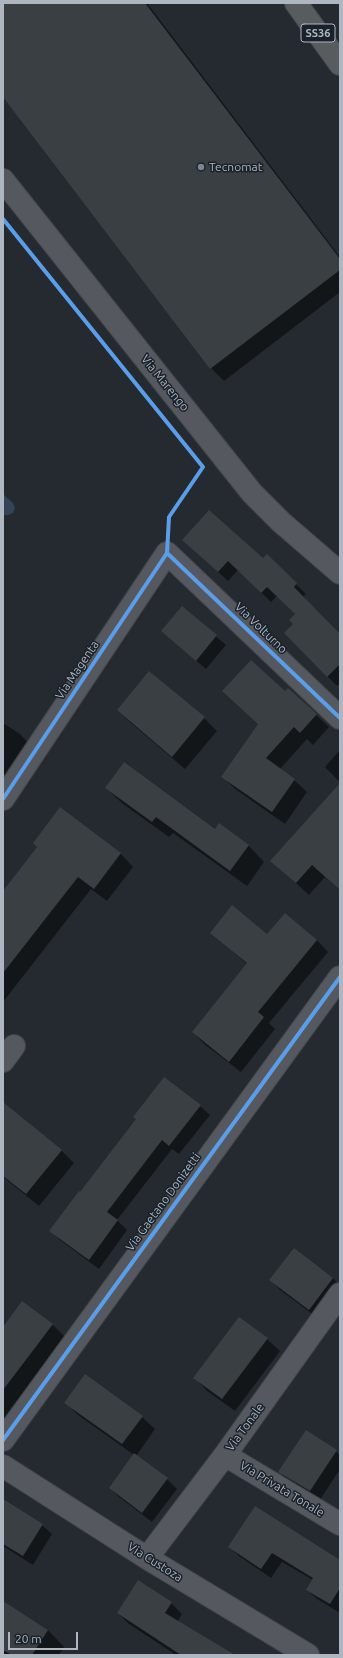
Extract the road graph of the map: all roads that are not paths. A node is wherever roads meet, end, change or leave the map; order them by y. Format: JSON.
{"nodes":[{"id":1,"x":296,"y":3,"type":"edge"},
{"id":2,"x":340,"y":64,"type":"edge"},
{"id":3,"x":3,"y":180,"type":"edge"},
{"id":4,"x":167,"y":553,"type":"joint"},
{"id":5,"x":340,"y":573,"type":"edge"},
{"id":6,"x":340,"y":718,"type":"edge"},
{"id":7,"x":3,"y":799,"type":"edge"},
{"id":8,"x":340,"y":977,"type":"edge"},
{"id":9,"x":340,"y":1294,"type":"edge"},
{"id":10,"x":3,"y":1440,"type":"edge"},
{"id":11,"x":225,"y":1455,"type":"junction"},
{"id":12,"x":3,"y":1466,"type":"edge"},
{"id":13,"x":340,"y":1524,"type":"edge"},
{"id":14,"x":147,"y":1558,"type":"junction"},
{"id":15,"x":308,"y":1655,"type":"edge"}],
"edges":[{"from":1,"to":2,"type":"highway","number":"SS36"},
{"from":3,"to":5,"type":"street","name":"Via Marengo"},
{"from":4,"to":6,"type":"street","name":"Via Volturno"},
{"from":4,"to":7,"type":"street","name":"Via Magenta"},
{"from":8,"to":10,"type":"street","name":"Via Gaetano Donizetti"},
{"from":9,"to":11,"type":"street","name":"Via Tonale"},
{"from":11,"to":13,"type":"street","name":"Via Privata Tonale"},
{"from":11,"to":14,"type":"street","name":"Via Tonale"},
{"from":12,"to":14,"type":"street","name":"Via Custoza"},
{"from":14,"to":15,"type":"street","name":"Via Custoza"}]}
